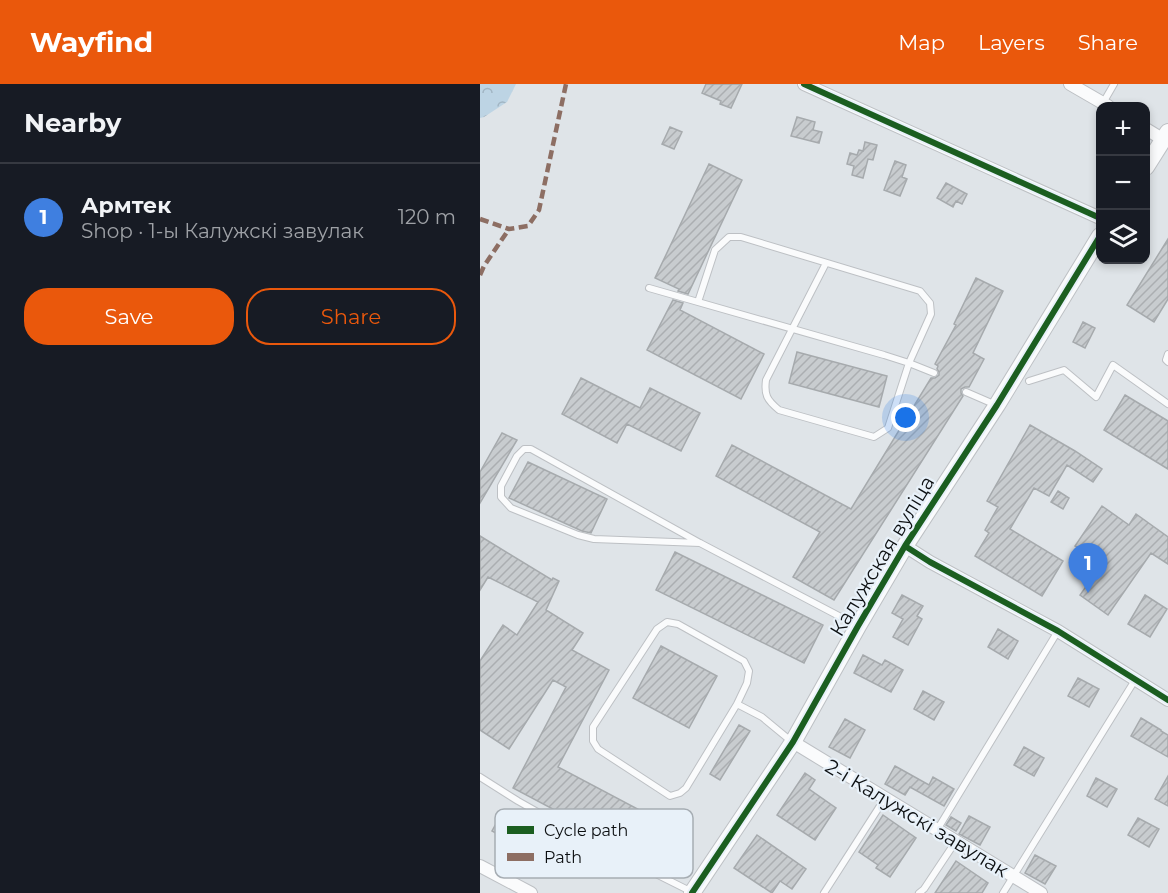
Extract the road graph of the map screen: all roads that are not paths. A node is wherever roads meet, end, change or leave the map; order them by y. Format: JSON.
{"nodes":[{"id":1,"x":804,"y":84,"type":"edge"},
{"id":2,"x":1070,"y":84,"type":"edge"},
{"id":3,"x":1114,"y":84,"type":"edge"},
{"id":4,"x":1100,"y":102,"type":"edge"},
{"id":5,"x":1106,"y":102,"type":"edge"},
{"id":6,"x":1150,"y":131,"type":"edge"},
{"id":7,"x":1167,"y":138,"type":"edge"},
{"id":8,"x":1150,"y":161,"type":"edge"},
{"id":9,"x":1096,"y":216,"type":"edge"},
{"id":10,"x":1096,"y":244,"type":"edge"},
{"id":11,"x":826,"y":263,"type":"junction"},
{"id":12,"x":649,"y":288,"type":"dead end"},
{"id":13,"x":698,"y":302,"type":"junction"},
{"id":14,"x":793,"y":329,"type":"junction"},
{"id":15,"x":1168,"y":354,"type":"edge"},
{"id":16,"x":1168,"y":362,"type":"edge"},
{"id":17,"x":909,"y":363,"type":"junction"},
{"id":18,"x":934,"y":373,"type":"dead end"},
{"id":19,"x":1029,"y":381,"type":"dead end"},
{"id":20,"x":966,"y":392,"type":"dead end"},
{"id":21,"x":1168,"y":404,"type":"edge"},
{"id":22,"x":997,"y":405,"type":"junction"},
{"id":23,"x":700,"y":543,"type":"junction"},
{"id":24,"x":905,"y":546,"type":"junction"},
{"id":25,"x":858,"y":626,"type":"junction"},
{"id":26,"x":1058,"y":631,"type":"junction"},
{"id":27,"x":1136,"y":679,"type":"junction"},
{"id":28,"x":1168,"y":700,"type":"edge"},
{"id":29,"x":737,"y":704,"type":"junction"},
{"id":30,"x":793,"y":742,"type":"junction"},
{"id":31,"x":480,"y":777,"type":"edge"},
{"id":32,"x":885,"y":798,"type":"junction"},
{"id":33,"x":532,"y":809,"type":"edge"},
{"id":34,"x":937,"y":830,"type":"junction"},
{"id":35,"x":956,"y":841,"type":"junction"},
{"id":36,"x":480,"y":866,"type":"edge"},
{"id":37,"x":495,"y":874,"type":"edge"},
{"id":38,"x":1013,"y":876,"type":"junction"},
{"id":39,"x":503,"y":878,"type":"edge"},
{"id":40,"x":663,"y":878,"type":"edge"},
{"id":41,"x":531,"y":893,"type":"edge"},
{"id":42,"x":693,"y":893,"type":"edge"},
{"id":43,"x":824,"y":893,"type":"edge"},
{"id":44,"x":919,"y":893,"type":"edge"},
{"id":45,"x":1003,"y":893,"type":"edge"},
{"id":46,"x":1041,"y":893,"type":"edge"}],
"edges":[{"from":1,"to":9,"type":"street"},
{"from":2,"to":4,"type":"street"},
{"from":3,"to":5,"type":"lane"},
{"from":6,"to":7,"type":"street"},
{"from":7,"to":8,"type":"street"},
{"from":10,"to":22,"type":"street","name":"Калужская вуліца"},
{"from":11,"to":13,"type":"lane"},
{"from":11,"to":14,"type":"lane"},
{"from":11,"to":17,"type":"lane"},
{"from":12,"to":13,"type":"lane"},
{"from":13,"to":14,"type":"lane"},
{"from":14,"to":17,"type":"lane"},
{"from":14,"to":17,"type":"lane"},
{"from":15,"to":16,"type":"lane"},
{"from":17,"to":18,"type":"lane"},
{"from":19,"to":21,"type":"lane"},
{"from":20,"to":22,"type":"lane"},
{"from":22,"to":24,"type":"street","name":"Калужская вуліца"},
{"from":23,"to":23,"type":"lane"},
{"from":23,"to":25,"type":"lane"},
{"from":24,"to":25,"type":"street","name":"Калужская вуліца"},
{"from":24,"to":26,"type":"street"},
{"from":25,"to":30,"type":"street","name":"Калужская вуліца"},
{"from":26,"to":27,"type":"street"},
{"from":26,"to":34,"type":"lane"},
{"from":27,"to":28,"type":"street"},
{"from":27,"to":38,"type":"lane"},
{"from":29,"to":29,"type":"lane"},
{"from":29,"to":30,"type":"lane"},
{"from":30,"to":32,"type":"street","name":"2-і Калужскі завулак"},
{"from":30,"to":42,"type":"street","name":"Калужская вуліца"},
{"from":31,"to":33,"type":"lane"},
{"from":32,"to":34,"type":"street","name":"2-і Калужскі завулак"},
{"from":32,"to":43,"type":"lane"},
{"from":34,"to":35,"type":"street","name":"2-і Калужскі завулак"},
{"from":35,"to":38,"type":"street","name":"2-і Калужскі завулак"},
{"from":35,"to":44,"type":"lane"},
{"from":36,"to":37,"type":"street"},
{"from":38,"to":45,"type":"lane"},
{"from":38,"to":46,"type":"street","name":"2-і Калужскі завулак"},
{"from":39,"to":41,"type":"street"},
{"from":40,"to":42,"type":"lane"}]}
